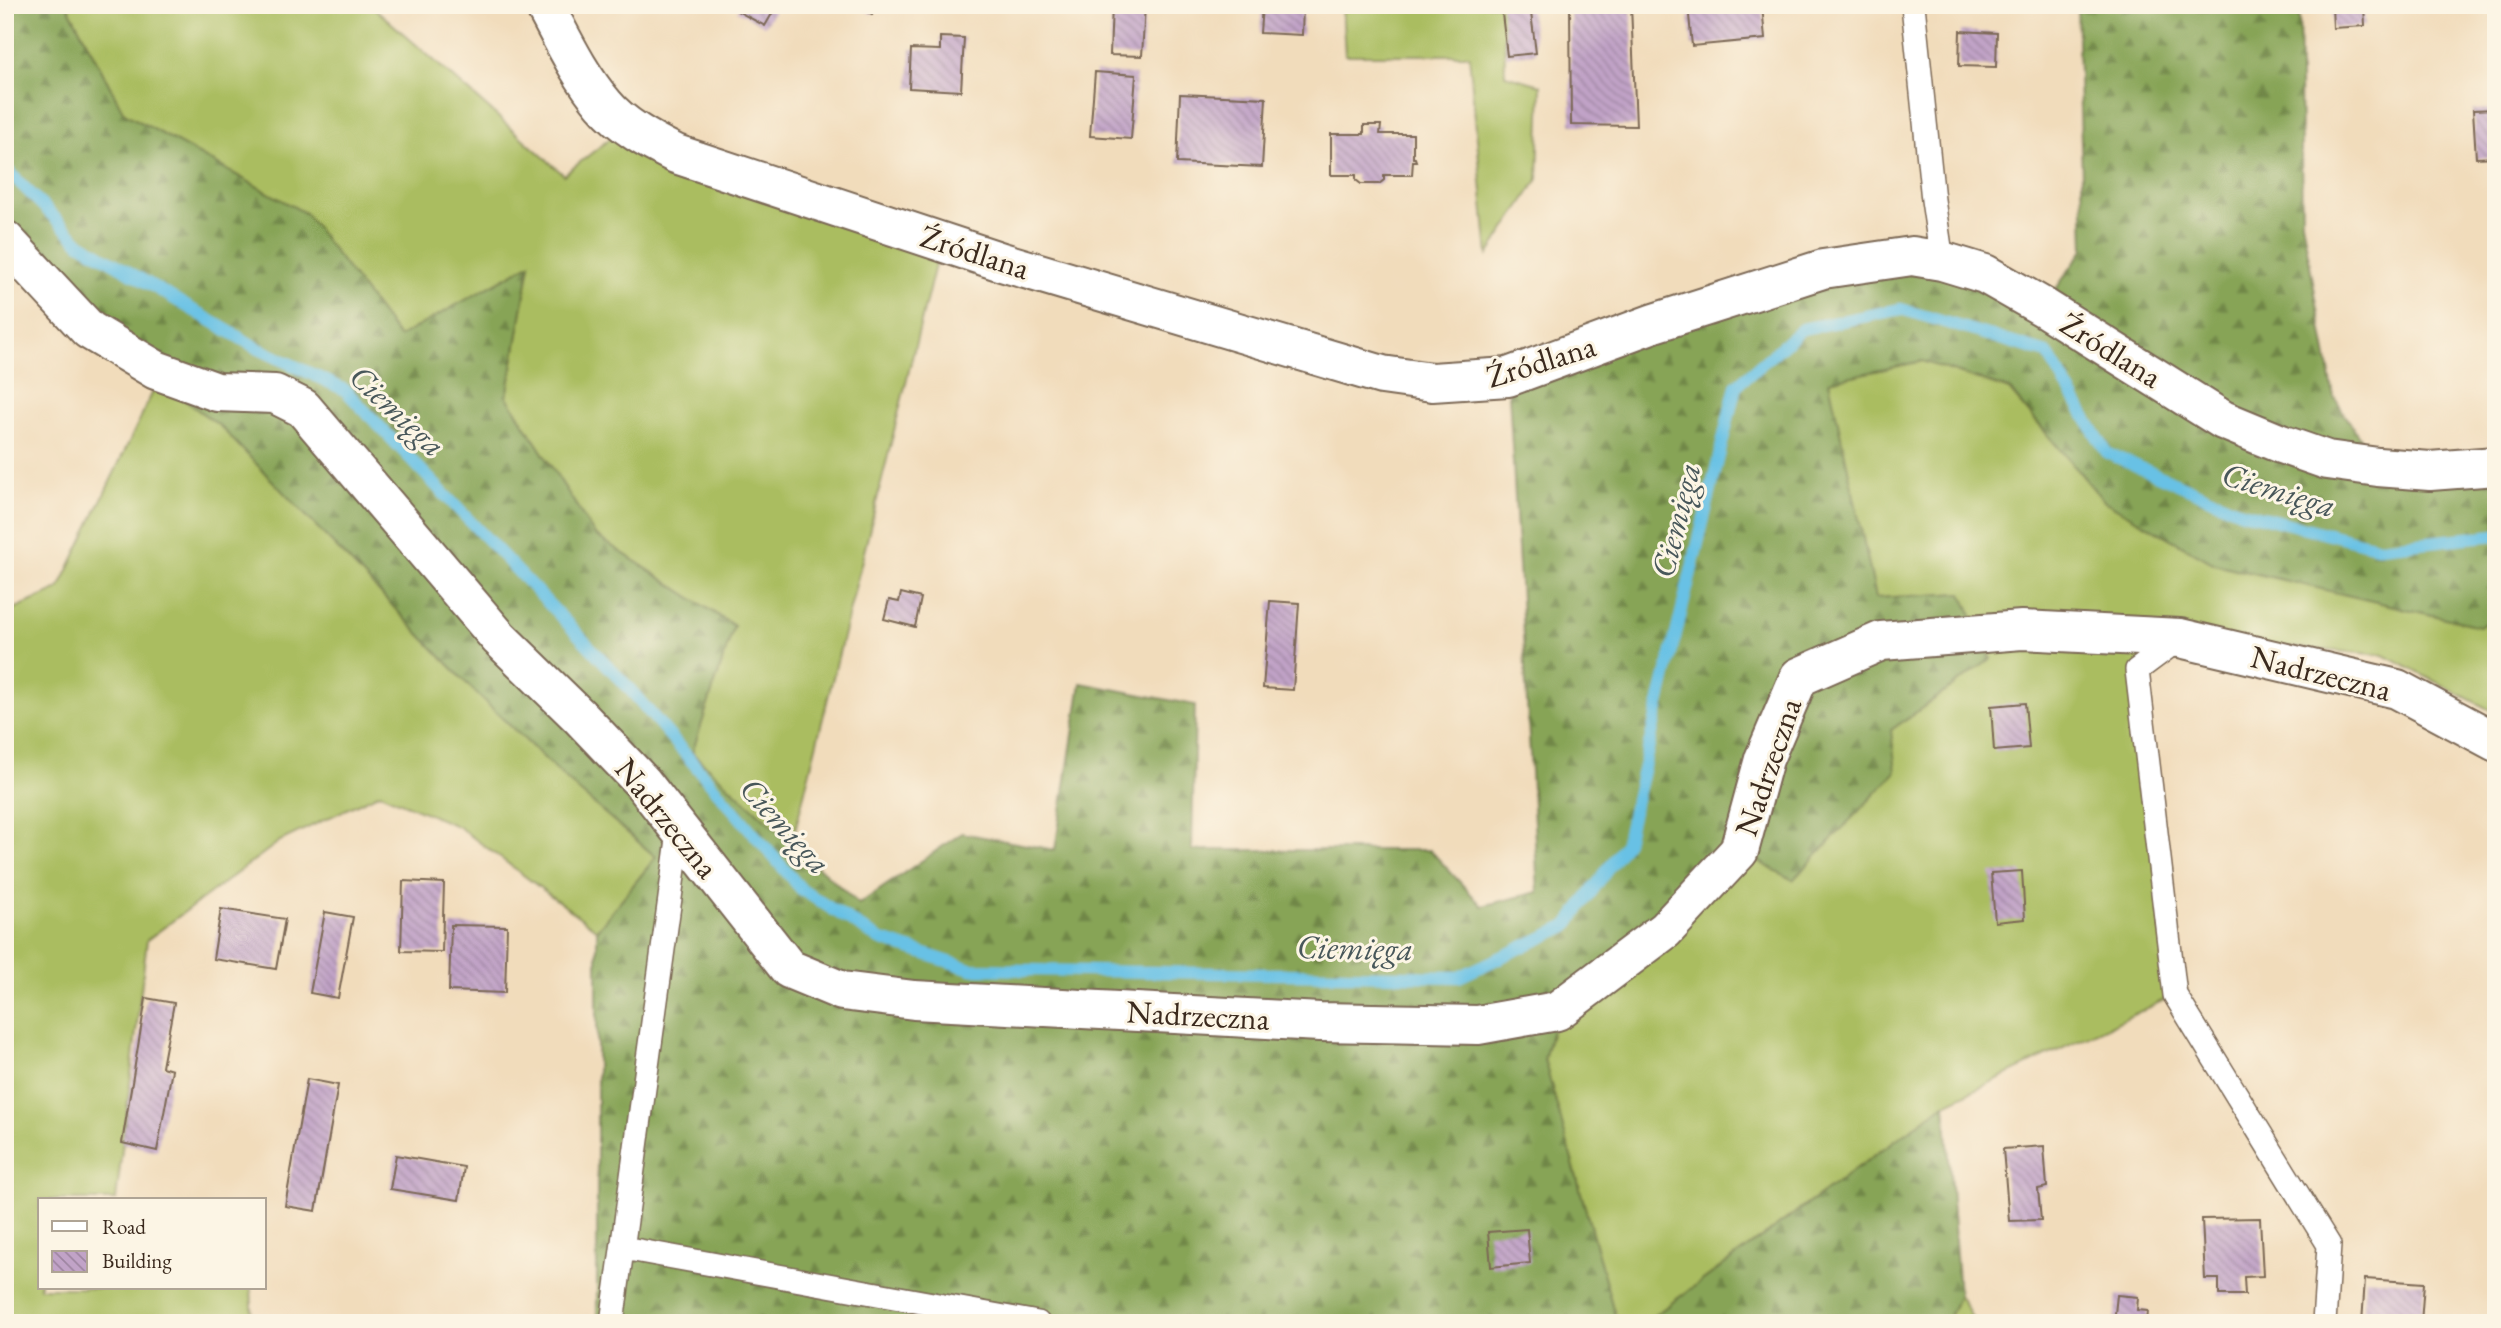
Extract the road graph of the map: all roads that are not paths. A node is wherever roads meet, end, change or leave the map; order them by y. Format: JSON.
{"nodes":[{"id":1,"x":544,"y":5,"type":"edge"},
{"id":2,"x":1913,"y":5,"type":"edge"},
{"id":3,"x":5,"y":240,"type":"edge"},
{"id":4,"x":1942,"y":261,"type":"junction"},
{"id":5,"x":2496,"y":466,"type":"edge"},
{"id":6,"x":2180,"y":638,"type":"junction"},
{"id":7,"x":2496,"y":742,"type":"edge"},
{"id":8,"x":679,"y":832,"type":"junction"},
{"id":9,"x":623,"y":1248,"type":"junction"},
{"id":10,"x":612,"y":1323,"type":"edge"},
{"id":11,"x":1038,"y":1323,"type":"edge"},
{"id":12,"x":2324,"y":1323,"type":"edge"}],
"edges":[{"from":1,"to":4,"type":"street","name":"Źródlana"},
{"from":2,"to":4,"type":"lane"},
{"from":3,"to":8,"type":"street","name":"Nadrzeczna"},
{"from":4,"to":5,"type":"street","name":"Źródlana"},
{"from":6,"to":7,"type":"street","name":"Nadrzeczna"},
{"from":6,"to":8,"type":"street","name":"Nadrzeczna"},
{"from":6,"to":12,"type":"lane"},
{"from":8,"to":9,"type":"lane"},
{"from":9,"to":10,"type":"lane"},
{"from":9,"to":11,"type":"lane"}]}
